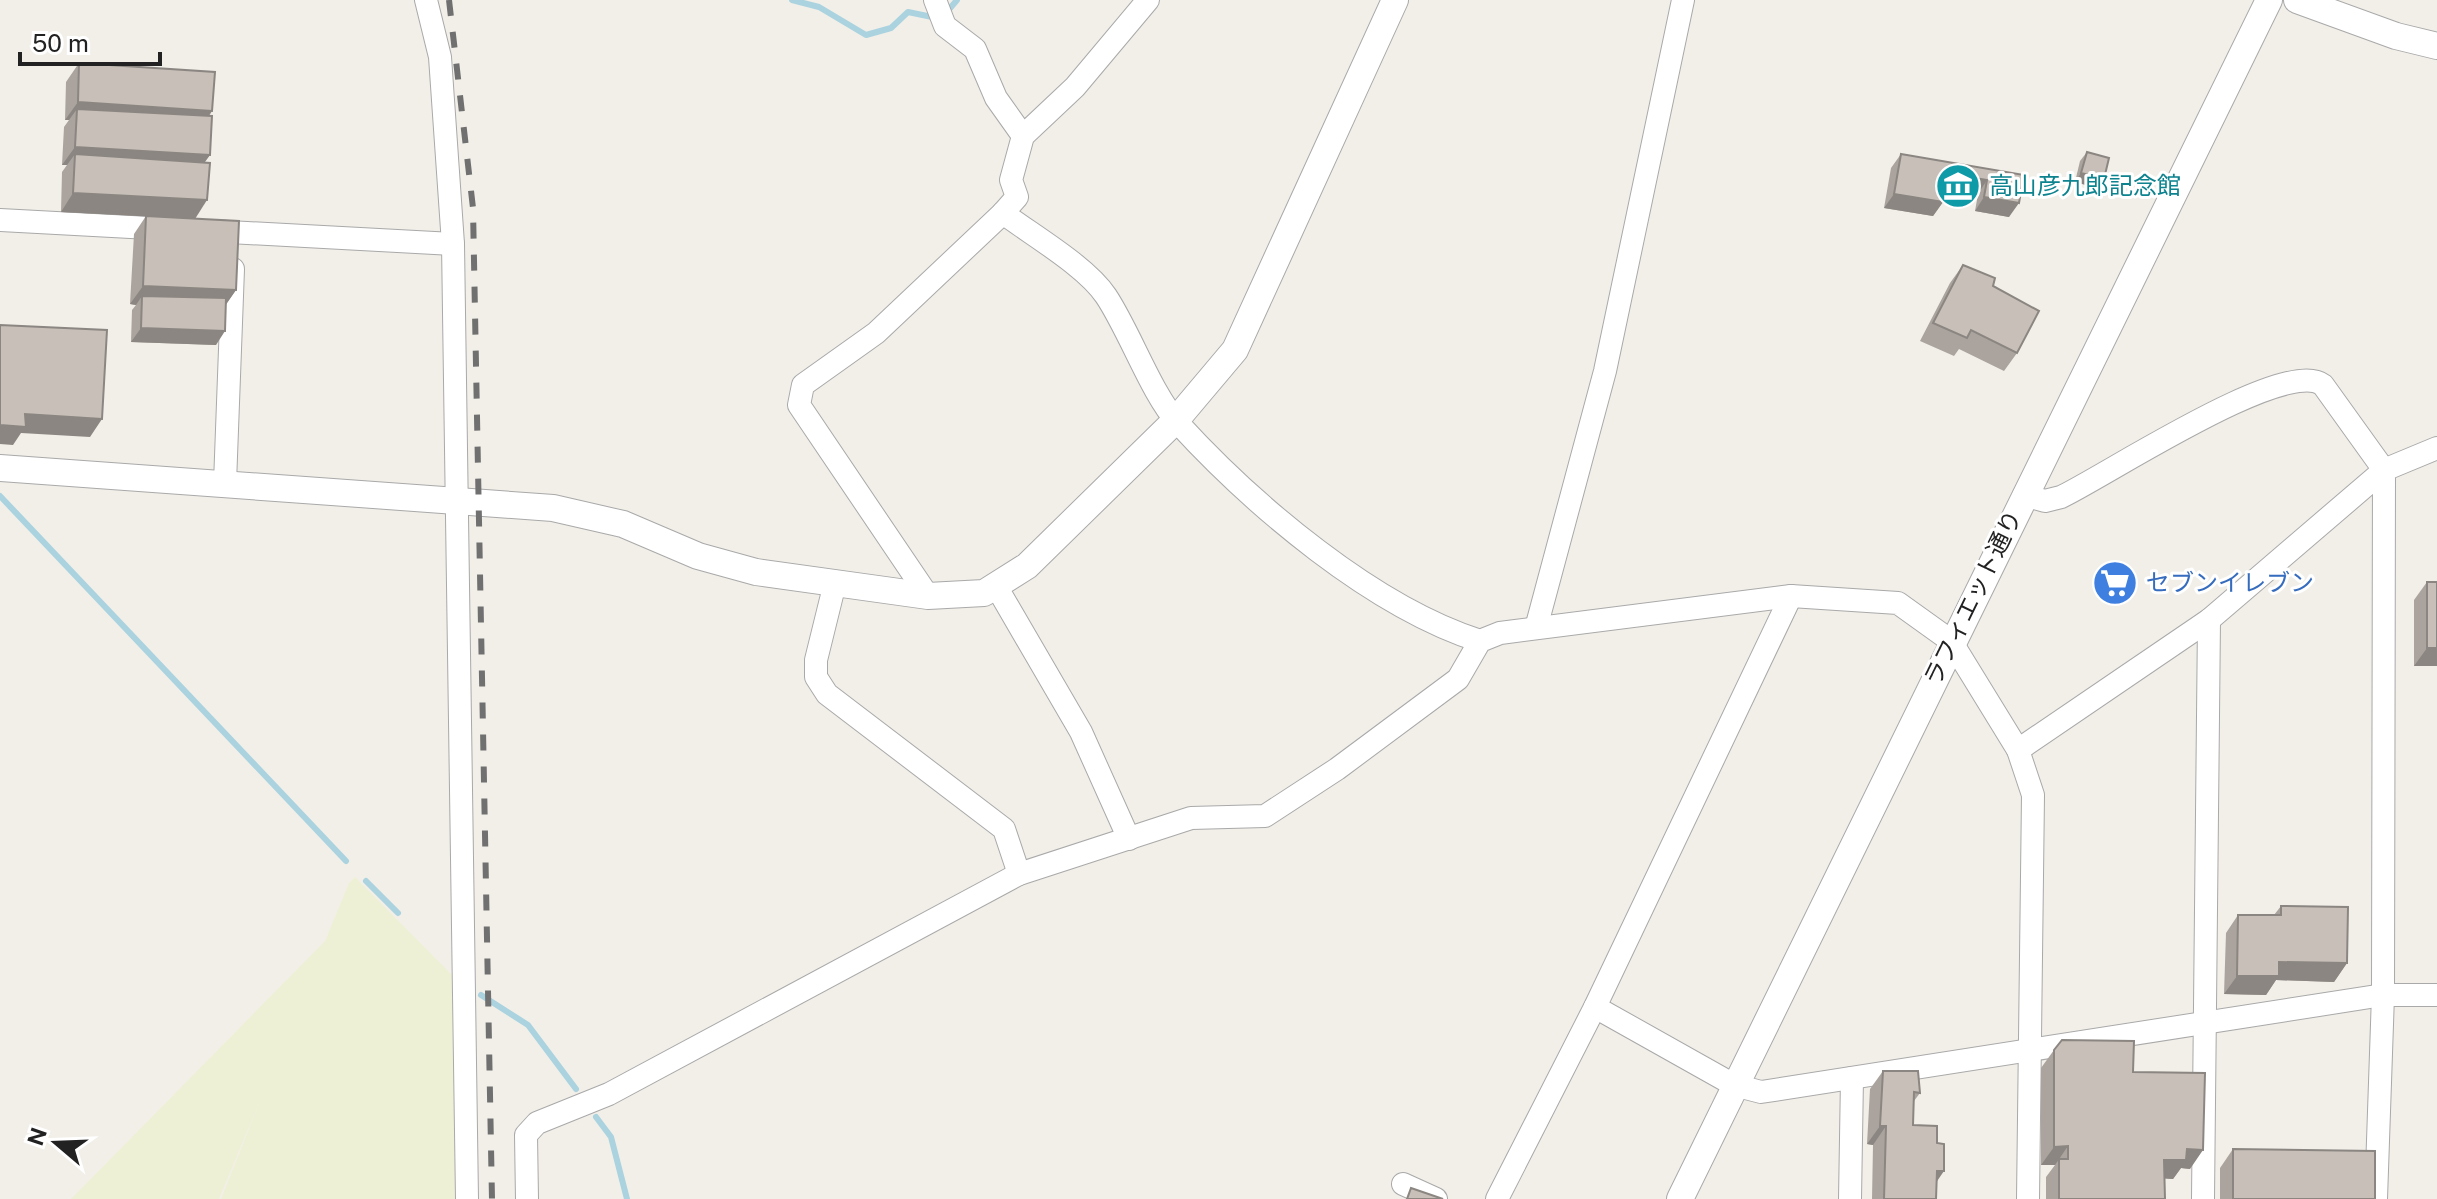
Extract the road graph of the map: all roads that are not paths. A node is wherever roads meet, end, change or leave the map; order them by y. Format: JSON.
{"nodes":[{"id":1,"x":426,"y":0,"type":"edge"},
{"id":2,"x":935,"y":0,"type":"edge"},
{"id":3,"x":1148,"y":0,"type":"edge"},
{"id":4,"x":1395,"y":0,"type":"edge"},
{"id":5,"x":1683,"y":0,"type":"edge"},
{"id":6,"x":2269,"y":0,"type":"edge"},
{"id":7,"x":2297,"y":0,"type":"edge"},
{"id":8,"x":2437,"y":46,"type":"edge"},
{"id":9,"x":1023,"y":136,"type":"junction"},
{"id":10,"x":1003,"y":213,"type":"junction"},
{"id":11,"x":0,"y":220,"type":"edge"},
{"id":12,"x":234,"y":233,"type":"junction"},
{"id":13,"x":453,"y":244,"type":"junction"},
{"id":14,"x":1176,"y":420,"type":"junction"},
{"id":15,"x":2437,"y":448,"type":"edge"},
{"id":16,"x":0,"y":468,"type":"edge"},
{"id":17,"x":2384,"y":470,"type":"junction"},
{"id":18,"x":225,"y":483,"type":"junction"},
{"id":19,"x":2024,"y":495,"type":"junction"},
{"id":20,"x":460,"y":499,"type":"junction"},
{"id":21,"x":835,"y":583,"type":"junction"},
{"id":22,"x":996,"y":586,"type":"junction"},
{"id":23,"x":928,"y":596,"type":"junction"},
{"id":24,"x":1791,"y":596,"type":"junction"},
{"id":25,"x":2209,"y":620,"type":"junction"},
{"id":26,"x":1536,"y":628,"type":"junction"},
{"id":27,"x":1480,"y":641,"type":"junction"},
{"id":28,"x":1951,"y":641,"type":"junction"},
{"id":29,"x":2018,"y":750,"type":"junction"},
{"id":30,"x":1129,"y":839,"type":"junction"},
{"id":31,"x":1019,"y":874,"type":"junction"},
{"id":32,"x":2383,"y":995,"type":"junction"},
{"id":33,"x":2437,"y":995,"type":"edge"},
{"id":34,"x":1595,"y":1007,"type":"junction"},
{"id":35,"x":2204,"y":1020,"type":"junction"},
{"id":36,"x":2030,"y":1049,"type":"junction"},
{"id":37,"x":1852,"y":1078,"type":"junction"},
{"id":38,"x":1734,"y":1085,"type":"junction"},
{"id":39,"x":1403,"y":1184,"type":"dead end"},
{"id":40,"x":467,"y":1199,"type":"edge"},
{"id":41,"x":527,"y":1199,"type":"edge"},
{"id":42,"x":1436,"y":1199,"type":"edge"},
{"id":43,"x":1497,"y":1199,"type":"edge"},
{"id":44,"x":1680,"y":1199,"type":"edge"},
{"id":45,"x":1850,"y":1199,"type":"edge"},
{"id":46,"x":2028,"y":1199,"type":"edge"},
{"id":47,"x":2203,"y":1199,"type":"edge"},
{"id":48,"x":2376,"y":1199,"type":"edge"}],
"edges":[{"from":1,"to":13,"type":"street"},
{"from":2,"to":9,"type":"street"},
{"from":3,"to":9,"type":"street"},
{"from":4,"to":14,"type":"street"},
{"from":5,"to":26,"type":"street"},
{"from":6,"to":19,"type":"street","name":"ラフィエット通り"},
{"from":7,"to":8,"type":"street"},
{"from":9,"to":10,"type":"street"},
{"from":10,"to":14,"type":"street"},
{"from":10,"to":23,"type":"street"},
{"from":11,"to":12,"type":"street"},
{"from":12,"to":13,"type":"street"},
{"from":12,"to":18,"type":"street"},
{"from":13,"to":20,"type":"street"},
{"from":14,"to":22,"type":"street"},
{"from":14,"to":27,"type":"street"},
{"from":15,"to":17,"type":"street"},
{"from":16,"to":18,"type":"street"},
{"from":17,"to":19,"type":"street"},
{"from":17,"to":25,"type":"street"},
{"from":17,"to":32,"type":"street"},
{"from":18,"to":20,"type":"street"},
{"from":19,"to":28,"type":"street","name":"ラフィエット通り"},
{"from":20,"to":21,"type":"street"},
{"from":20,"to":40,"type":"street"},
{"from":21,"to":23,"type":"street"},
{"from":21,"to":31,"type":"street"},
{"from":22,"to":23,"type":"street"},
{"from":22,"to":30,"type":"street"},
{"from":24,"to":26,"type":"street"},
{"from":24,"to":28,"type":"street"},
{"from":24,"to":34,"type":"street"},
{"from":25,"to":29,"type":"street"},
{"from":25,"to":35,"type":"street"},
{"from":26,"to":27,"type":"street"},
{"from":27,"to":30,"type":"street"},
{"from":28,"to":29,"type":"street"},
{"from":28,"to":38,"type":"street","name":"ラフィエット通り"},
{"from":29,"to":36,"type":"street"},
{"from":30,"to":31,"type":"street"},
{"from":31,"to":41,"type":"street"},
{"from":32,"to":33,"type":"street"},
{"from":32,"to":35,"type":"street"},
{"from":32,"to":48,"type":"street"},
{"from":34,"to":38,"type":"street"},
{"from":34,"to":43,"type":"street"},
{"from":35,"to":36,"type":"street"},
{"from":35,"to":47,"type":"street"},
{"from":36,"to":37,"type":"street"},
{"from":36,"to":46,"type":"street"},
{"from":37,"to":38,"type":"street"},
{"from":37,"to":45,"type":"street"},
{"from":38,"to":44,"type":"street","name":"ラフィエット通り"},
{"from":39,"to":42,"type":"street"}]}
